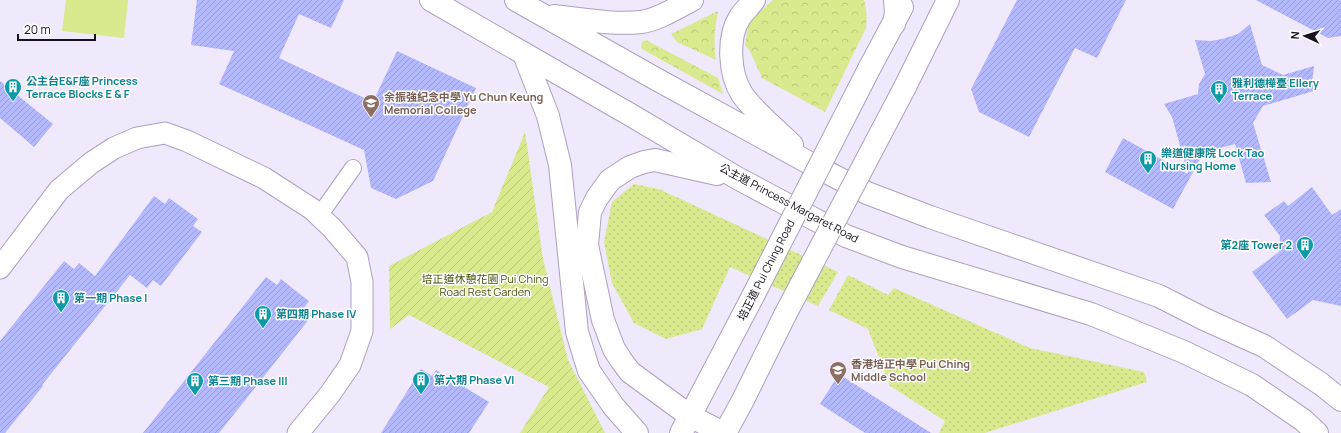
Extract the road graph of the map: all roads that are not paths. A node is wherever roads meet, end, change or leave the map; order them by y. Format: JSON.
{"nodes":[{"id":1,"x":431,"y":0,"type":"edge"},
{"id":2,"x":516,"y":0,"type":"edge"},
{"id":3,"x":692,"y":0,"type":"edge"},
{"id":4,"x":754,"y":0,"type":"edge"},
{"id":5,"x":895,"y":0,"type":"edge"},
{"id":6,"x":905,"y":0,"type":"edge"},
{"id":7,"x":948,"y":0,"type":"edge"},
{"id":8,"x":541,"y":15,"type":"junction"},
{"id":9,"x":894,"y":24,"type":"junction"},
{"id":10,"x":524,"y":54,"type":"junction"},
{"id":11,"x":813,"y":165,"type":"junction"},
{"id":12,"x":353,"y":168,"type":"dead end"},
{"id":13,"x":739,"y":179,"type":"junction"},
{"id":14,"x":320,"y":216,"type":"junction"},
{"id":15,"x":0,"y":268,"type":"edge"},
{"id":16,"x":1341,"y":400,"type":"edge"},
{"id":17,"x":686,"y":425,"type":"edge"},
{"id":18,"x":298,"y":433,"type":"edge"},
{"id":19,"x":637,"y":433,"type":"edge"},
{"id":20,"x":724,"y":433,"type":"edge"},
{"id":21,"x":1317,"y":433,"type":"edge"}],
"edges":[{"from":1,"to":10,"type":"main road","name":"公主道 Princess Margaret Road"},
{"from":2,"to":8,"type":"main road"},
{"from":3,"to":8,"type":"main road"},
{"from":4,"to":11,"type":"main road"},
{"from":5,"to":9,"type":"main road"},
{"from":6,"to":9,"type":"main road","name":"培正道 Pui Ching Road"},
{"from":7,"to":20,"type":"main road","bridge":true},
{"from":8,"to":11,"type":"main road"},
{"from":9,"to":17,"type":"main road","name":"培正道 Pui Ching Road","bridge":true},
{"from":10,"to":13,"type":"main road","name":"公主道 Princess Margaret Road"},
{"from":10,"to":19,"type":"main road"},
{"from":11,"to":16,"type":"main road"},
{"from":12,"to":14,"type":"street"},
{"from":13,"to":17,"type":"main road"},
{"from":13,"to":21,"type":"main road","name":"公主道 Princess Margaret Road"},
{"from":14,"to":15,"type":"street"},
{"from":14,"to":18,"type":"street"},
{"from":17,"to":20,"type":"main road"}]}
